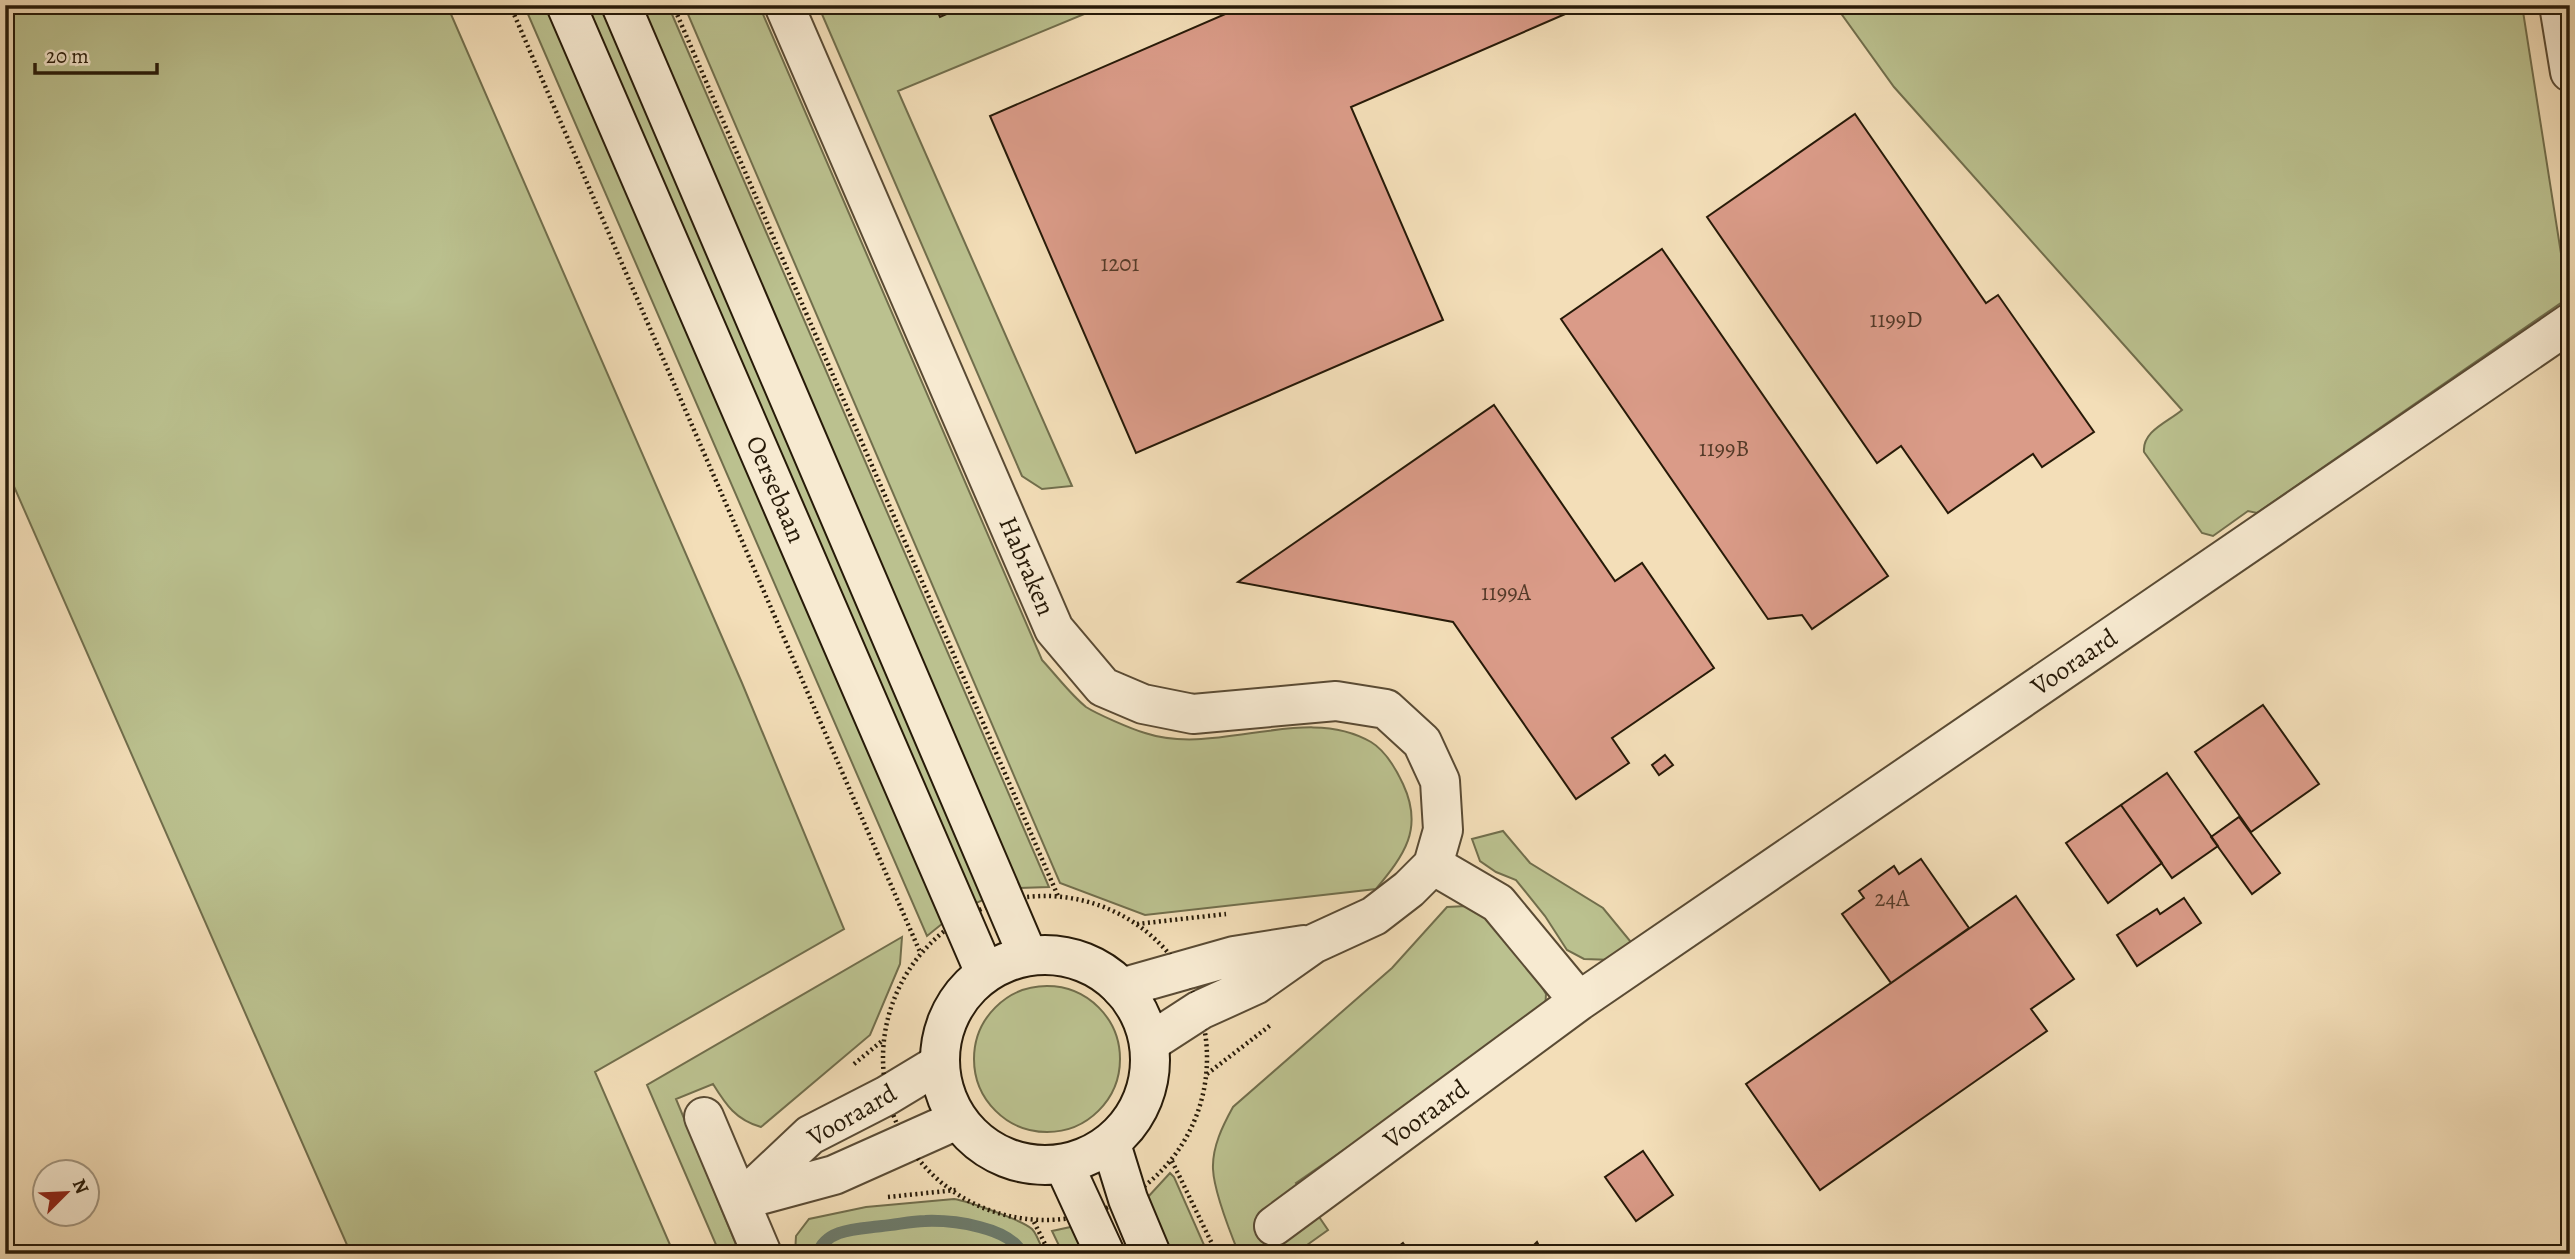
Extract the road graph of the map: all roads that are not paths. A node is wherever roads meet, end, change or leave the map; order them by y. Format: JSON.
{"nodes":[{"id":1,"x":566,"y":5,"type":"edge"},
{"id":2,"x":621,"y":5,"type":"edge"},
{"id":3,"x":784,"y":5,"type":"edge"},
{"id":4,"x":2559,"y":5,"type":"edge"},
{"id":5,"x":2570,"y":72,"type":"edge"},
{"id":6,"x":2570,"y":323,"type":"edge"},
{"id":7,"x":1433,"y":865,"type":"junction"},
{"id":8,"x":1313,"y":944,"type":"junction"},
{"id":9,"x":1028,"y":956,"type":"junction"},
{"id":10,"x":985,"y":973,"type":"junction"},
{"id":11,"x":1121,"y":988,"type":"junction"},
{"id":12,"x":1579,"y":1001,"type":"junction"},
{"id":13,"x":1149,"y":1043,"type":"junction"},
{"id":14,"x":939,"y":1064,"type":"junction"},
{"id":15,"x":704,"y":1117,"type":"dead end"},
{"id":16,"x":957,"y":1120,"type":"junction"},
{"id":17,"x":1111,"y":1144,"type":"junction"},
{"id":18,"x":1064,"y":1165,"type":"junction"},
{"id":19,"x":740,"y":1200,"type":"junction"},
{"id":20,"x":1274,"y":1226,"type":"dead end"},
{"id":21,"x":762,"y":1254,"type":"edge"},
{"id":22,"x":1105,"y":1254,"type":"edge"},
{"id":23,"x":1151,"y":1254,"type":"edge"}],
"edges":[{"from":1,"to":10,"type":"street","name":"Oersebaan"},
{"from":2,"to":9,"type":"street","name":"Oersebaan"},
{"from":3,"to":7,"type":"street","name":"Habraken"},
{"from":4,"to":5,"type":"street"},
{"from":6,"to":12,"type":"street","name":"Vooraard"},
{"from":7,"to":8,"type":"street"},
{"from":7,"to":12,"type":"street"},
{"from":8,"to":11,"type":"street"},
{"from":8,"to":13,"type":"street"},
{"from":9,"to":10,"type":"street"},
{"from":9,"to":11,"type":"street"},
{"from":10,"to":14,"type":"street"},
{"from":11,"to":13,"type":"street"},
{"from":12,"to":20,"type":"street","name":"Vooraard"},
{"from":13,"to":17,"type":"street"},
{"from":14,"to":16,"type":"street"},
{"from":14,"to":19,"type":"street","name":"Vooraard"},
{"from":15,"to":19,"type":"street"},
{"from":16,"to":18,"type":"street"},
{"from":16,"to":19,"type":"street","name":"Vooraard"},
{"from":17,"to":18,"type":"street"},
{"from":17,"to":23,"type":"street"},
{"from":18,"to":22,"type":"street"},
{"from":19,"to":21,"type":"street"}]}
